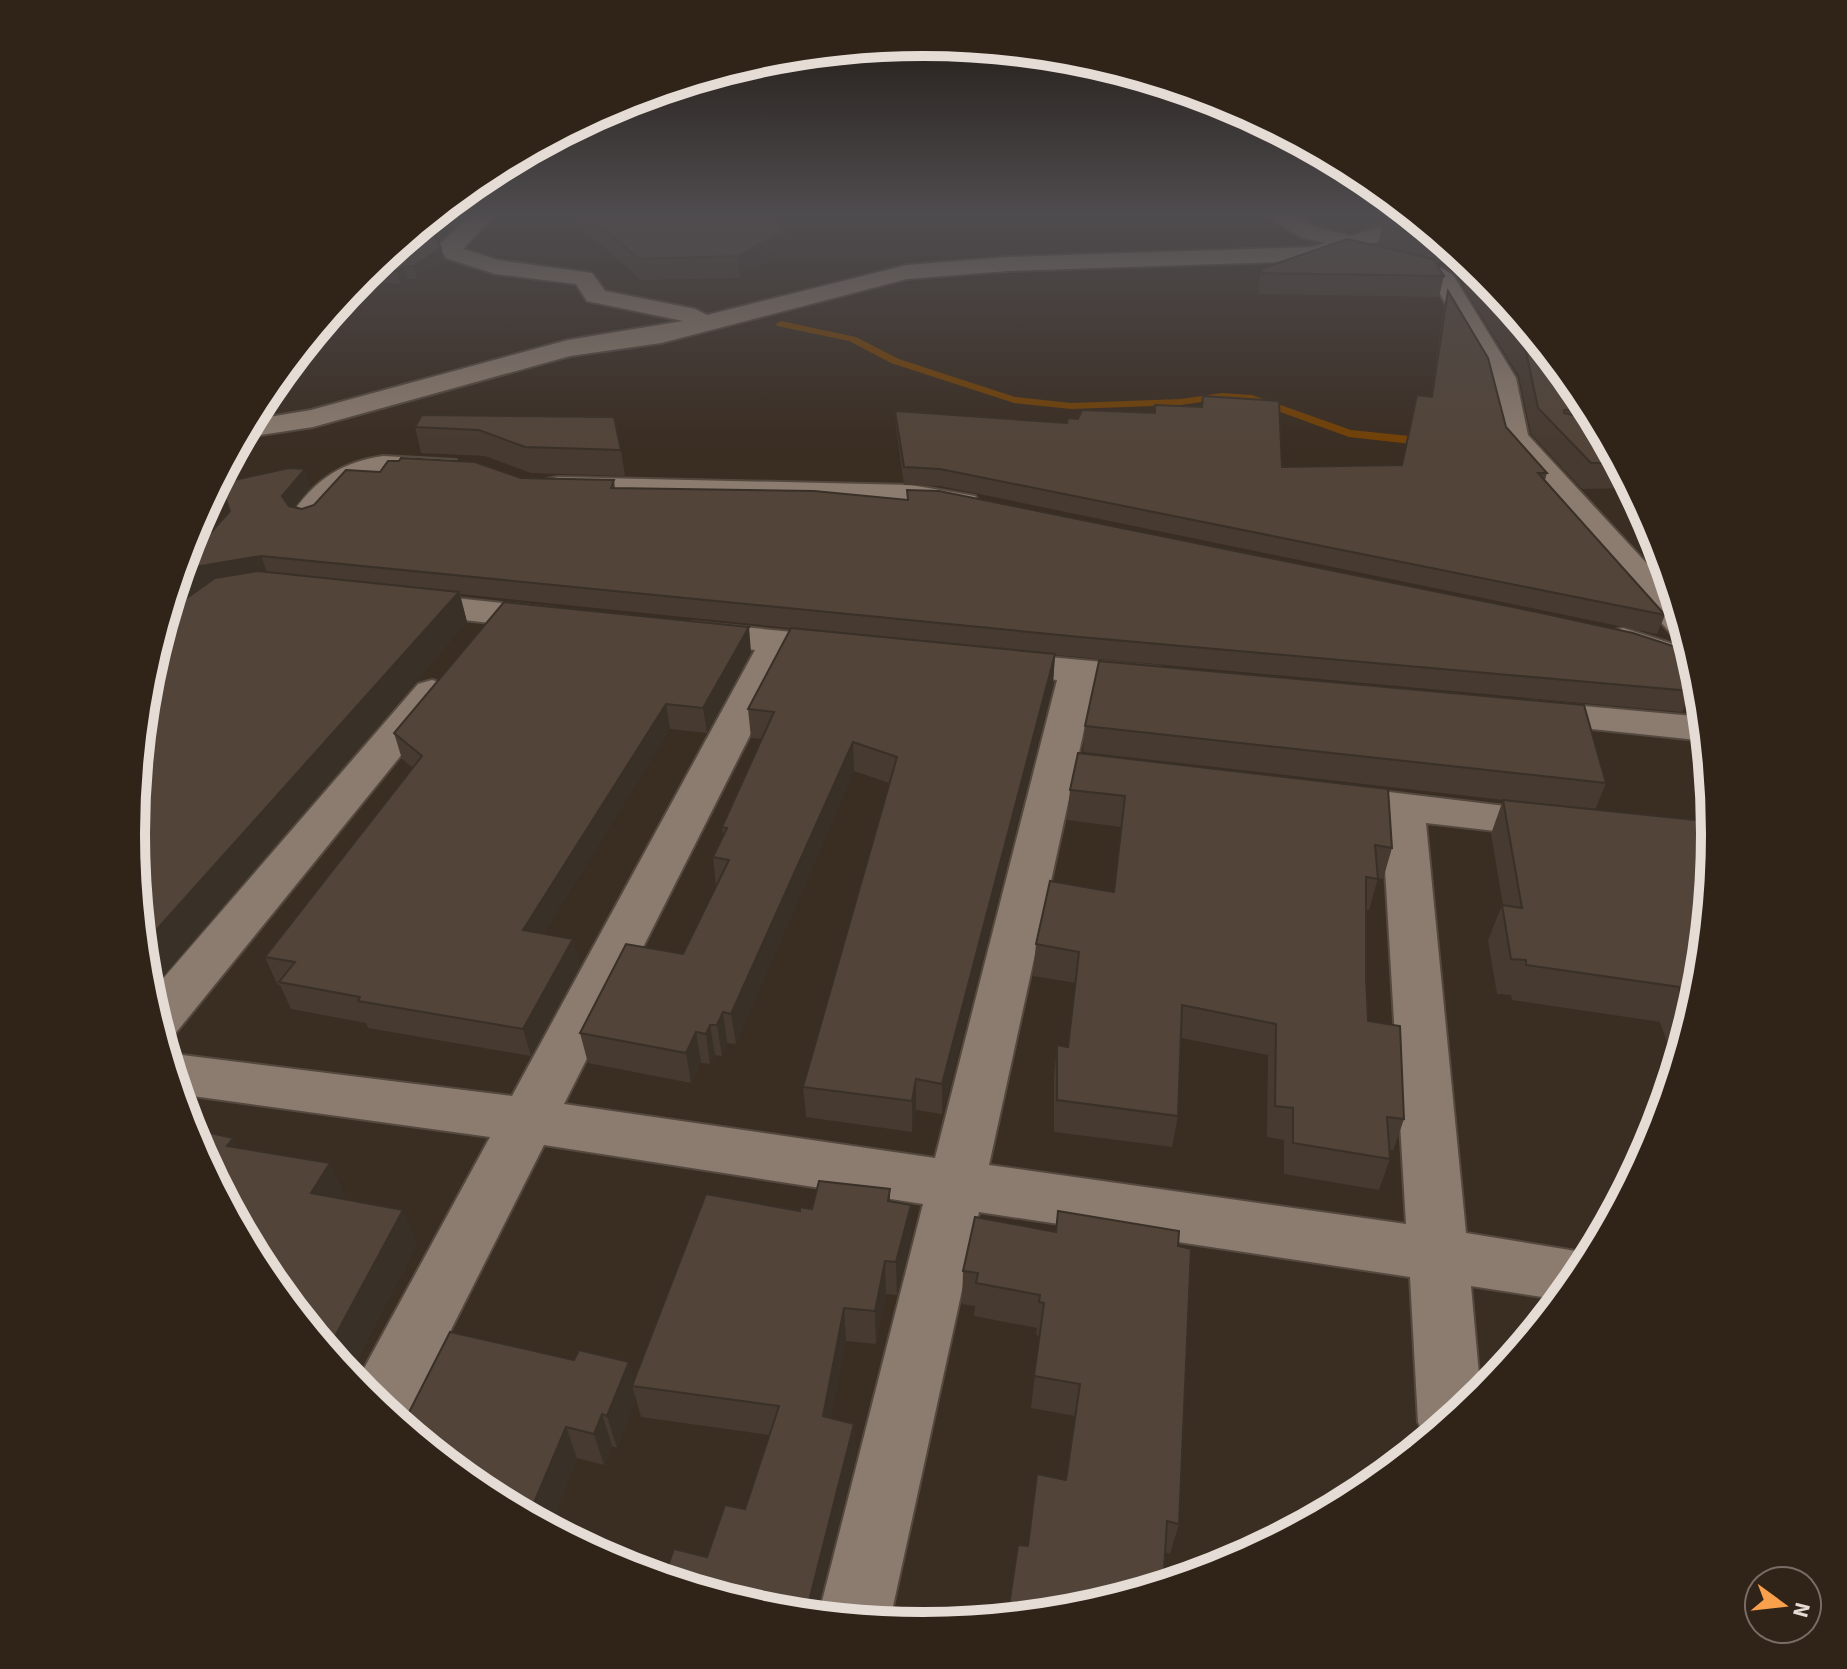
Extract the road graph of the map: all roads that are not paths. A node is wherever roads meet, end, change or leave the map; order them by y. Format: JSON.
{"nodes":[{"id":1,"x":594,"y":293,"type":"edge"},
{"id":2,"x":815,"y":293,"type":"edge"},
{"id":3,"x":1451,"y":293,"type":"edge"},
{"id":4,"x":721,"y":320,"type":"junction"},
{"id":5,"x":260,"y":427,"type":"edge"},
{"id":6,"x":471,"y":467,"type":"edge"},
{"id":7,"x":525,"y":485,"type":"edge"},
{"id":8,"x":1000,"y":511,"type":"edge"},
{"id":9,"x":307,"y":515,"type":"edge"},
{"id":10,"x":375,"y":600,"type":"edge"},
{"id":11,"x":1668,"y":608,"type":"edge"},
{"id":12,"x":497,"y":614,"type":"junction"},
{"id":13,"x":591,"y":623,"type":"edge"},
{"id":14,"x":654,"y":629,"type":"edge"},
{"id":15,"x":1591,"y":632,"type":"edge"},
{"id":16,"x":778,"y":642,"type":"junction"},
{"id":17,"x":883,"y":651,"type":"edge"},
{"id":18,"x":1681,"y":658,"type":"edge"},
{"id":19,"x":958,"y":659,"type":"edge"},
{"id":20,"x":1078,"y":671,"type":"junction"},
{"id":21,"x":1193,"y":681,"type":"edge"},
{"id":22,"x":1494,"y":710,"type":"edge"},
{"id":23,"x":1694,"y":728,"type":"edge"},
{"id":24,"x":1055,"y":765,"type":"junction"},
{"id":25,"x":1103,"y":770,"type":"edge"},
{"id":26,"x":1293,"y":794,"type":"edge"},
{"id":27,"x":1403,"y":807,"type":"junction"},
{"id":28,"x":1590,"y":828,"type":"edge"},
{"id":29,"x":166,"y":1010,"type":"edge"},
{"id":30,"x":183,"y":1074,"type":"edge"},
{"id":31,"x":526,"y":1120,"type":"junction"},
{"id":32,"x":955,"y":1184,"type":"junction"},
{"id":33,"x":1438,"y":1255,"type":"junction"},
{"id":34,"x":1566,"y":1274,"type":"edge"},
{"id":35,"x":384,"y":1395,"type":"edge"},
{"id":36,"x":1450,"y":1408,"type":"edge"},
{"id":37,"x":856,"y":1609,"type":"edge"}],
"edges":[{"from":1,"to":4,"type":"street"},
{"from":2,"to":4,"type":"street"},
{"from":3,"to":11,"type":"street"},
{"from":4,"to":5,"type":"street"},
{"from":6,"to":9,"type":"street"},
{"from":7,"to":8,"type":"street"},
{"from":10,"to":12,"type":"street"},
{"from":12,"to":13,"type":"street"},
{"from":12,"to":29,"type":"street"},
{"from":14,"to":16,"type":"street"},
{"from":15,"to":18,"type":"street"},
{"from":16,"to":17,"type":"street"},
{"from":16,"to":31,"type":"street"},
{"from":19,"to":20,"type":"street"},
{"from":20,"to":21,"type":"street"},
{"from":20,"to":24,"type":"street"},
{"from":22,"to":23,"type":"street"},
{"from":24,"to":25,"type":"street"},
{"from":24,"to":32,"type":"street"},
{"from":26,"to":27,"type":"street"},
{"from":27,"to":28,"type":"street"},
{"from":27,"to":33,"type":"street"},
{"from":30,"to":31,"type":"street"},
{"from":31,"to":32,"type":"street"},
{"from":31,"to":35,"type":"street"},
{"from":32,"to":33,"type":"street"},
{"from":32,"to":37,"type":"street"},
{"from":33,"to":34,"type":"street"},
{"from":33,"to":36,"type":"street"}]}
